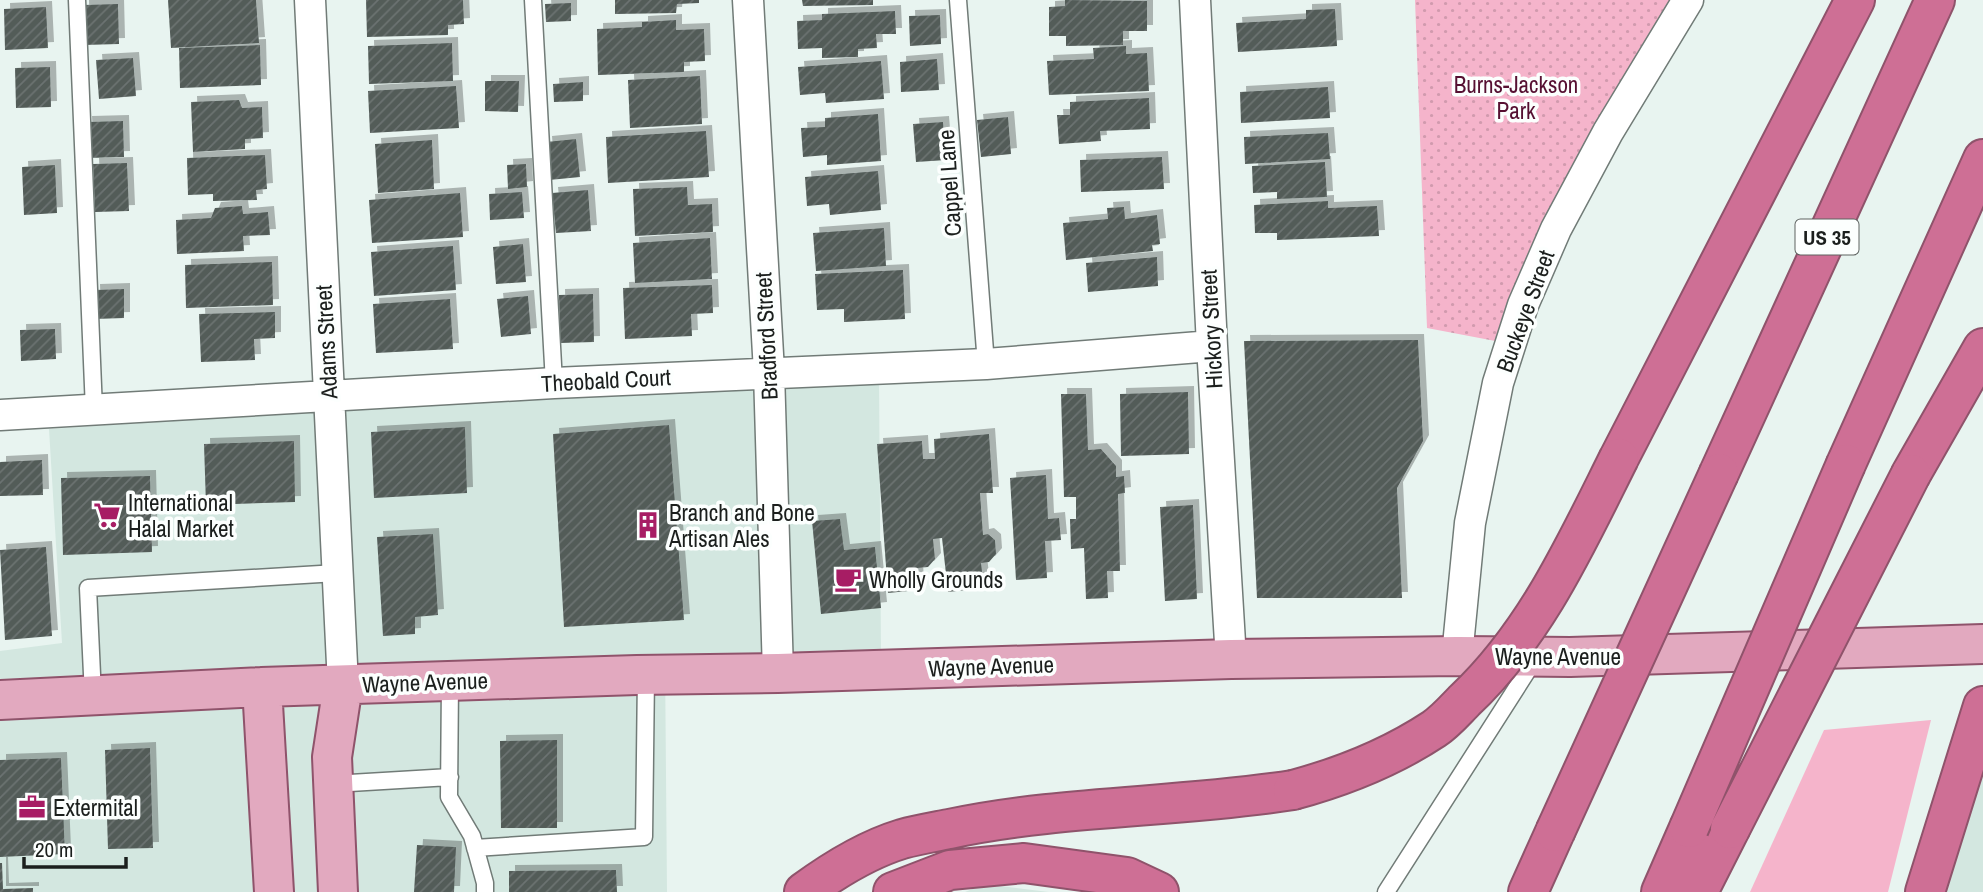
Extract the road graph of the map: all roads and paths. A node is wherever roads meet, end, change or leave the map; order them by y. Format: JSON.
{"nodes":[{"id":1,"x":77,"y":0,"type":"edge"},
{"id":2,"x":310,"y":0,"type":"edge"},
{"id":3,"x":533,"y":0,"type":"edge"},
{"id":4,"x":748,"y":0,"type":"edge"},
{"id":5,"x":958,"y":0,"type":"edge"},
{"id":6,"x":1195,"y":0,"type":"edge"},
{"id":7,"x":1688,"y":0,"type":"edge"},
{"id":8,"x":1855,"y":0,"type":"edge"},
{"id":9,"x":1935,"y":0,"type":"edge"},
{"id":10,"x":1983,"y":159,"type":"edge"},
{"id":11,"x":1212,"y":346,"type":"junction"},
{"id":12,"x":1983,"y":348,"type":"edge"},
{"id":13,"x":986,"y":363,"type":"junction"},
{"id":14,"x":769,"y":372,"type":"junction"},
{"id":15,"x":554,"y":383,"type":"junction"},
{"id":16,"x":328,"y":396,"type":"junction"},
{"id":17,"x":94,"y":410,"type":"junction"},
{"id":18,"x":0,"y":415,"type":"edge"},
{"id":19,"x":337,"y":573,"type":"junction"},
{"id":20,"x":1983,"y":644,"type":"edge"},
{"id":21,"x":1457,"y":656,"type":"junction"},
{"id":22,"x":1536,"y":657,"type":"junction"},
{"id":23,"x":1231,"y":659,"type":"junction"},
{"id":24,"x":778,"y":673,"type":"junction"},
{"id":25,"x":646,"y":675,"type":"junction"},
{"id":26,"x":450,"y":681,"type":"junction"},
{"id":27,"x":343,"y":685,"type":"junction"},
{"id":28,"x":262,"y":687,"type":"junction"},
{"id":29,"x":93,"y":696,"type":"junction"},
{"id":30,"x":0,"y":700,"type":"edge"},
{"id":31,"x":1983,"y":706,"type":"edge"},
{"id":32,"x":450,"y":777,"type":"junction"},
{"id":33,"x":333,"y":784,"type":"junction"},
{"id":34,"x":475,"y":848,"type":"junction"},
{"id":35,"x":274,"y":892,"type":"edge"},
{"id":36,"x":338,"y":892,"type":"edge"},
{"id":37,"x":485,"y":892,"type":"edge"},
{"id":38,"x":804,"y":892,"type":"edge"},
{"id":39,"x":892,"y":892,"type":"edge"},
{"id":40,"x":1159,"y":892,"type":"edge"},
{"id":41,"x":1386,"y":892,"type":"edge"},
{"id":42,"x":1528,"y":892,"type":"edge"},
{"id":43,"x":1661,"y":892,"type":"edge"},
{"id":44,"x":1698,"y":892,"type":"edge"},
{"id":45,"x":1925,"y":892,"type":"edge"}],
"edges":[{"from":1,"to":17,"type":"lane"},
{"from":2,"to":16,"type":"street","name":"Adams Street"},
{"from":3,"to":15,"type":"lane"},
{"from":4,"to":14,"type":"street","name":"Bradford Street"},
{"from":5,"to":13,"type":"lane","name":"Cappel Lane"},
{"from":6,"to":11,"type":"street","name":"Hickory Street"},
{"from":7,"to":21,"type":"street","name":"Buckeye Street"},
{"from":8,"to":38,"type":"highway","bridge":true},
{"from":9,"to":42,"type":"highway","number":"US 35","bridge":true},
{"from":10,"to":43,"type":"highway","bridge":true},
{"from":11,"to":13,"type":"street","name":"Theobald Court"},
{"from":11,"to":23,"type":"street","name":"Hickory Street"},
{"from":12,"to":44,"type":"highway","bridge":true},
{"from":13,"to":14,"type":"street","name":"Theobald Court"},
{"from":14,"to":15,"type":"street","name":"Theobald Court"},
{"from":14,"to":24,"type":"street","name":"Bradford Street"},
{"from":15,"to":16,"type":"street","name":"Theobald Court"},
{"from":16,"to":17,"type":"street","name":"Theobald Court"},
{"from":16,"to":19,"type":"street","name":"Adams Street"},
{"from":17,"to":18,"type":"street","name":"Theobald Court"},
{"from":19,"to":27,"type":"street","name":"Adams Street"},
{"from":19,"to":29,"type":"lane"},
{"from":20,"to":22,"type":"main road","name":"Wayne Avenue"},
{"from":21,"to":22,"type":"main road","name":"Wayne Avenue"},
{"from":21,"to":23,"type":"main road","name":"Wayne Avenue"},
{"from":22,"to":41,"type":"lane"},
{"from":23,"to":24,"type":"main road","name":"Wayne Avenue"},
{"from":24,"to":25,"type":"main road","name":"Wayne Avenue"},
{"from":25,"to":26,"type":"main road","name":"Wayne Avenue"},
{"from":25,"to":34,"type":"lane"},
{"from":26,"to":27,"type":"main road","name":"Wayne Avenue"},
{"from":26,"to":32,"type":"lane"},
{"from":27,"to":28,"type":"main road","name":"Wayne Avenue"},
{"from":27,"to":33,"type":"main road"},
{"from":28,"to":29,"type":"main road","name":"Wayne Avenue"},
{"from":28,"to":35,"type":"main road"},
{"from":29,"to":30,"type":"main road","name":"Wayne Avenue"},
{"from":31,"to":45,"type":"highway"},
{"from":32,"to":33,"type":"lane"},
{"from":32,"to":34,"type":"lane"},
{"from":33,"to":36,"type":"main road"},
{"from":34,"to":37,"type":"lane"},
{"from":39,"to":40,"type":"highway"}]}
